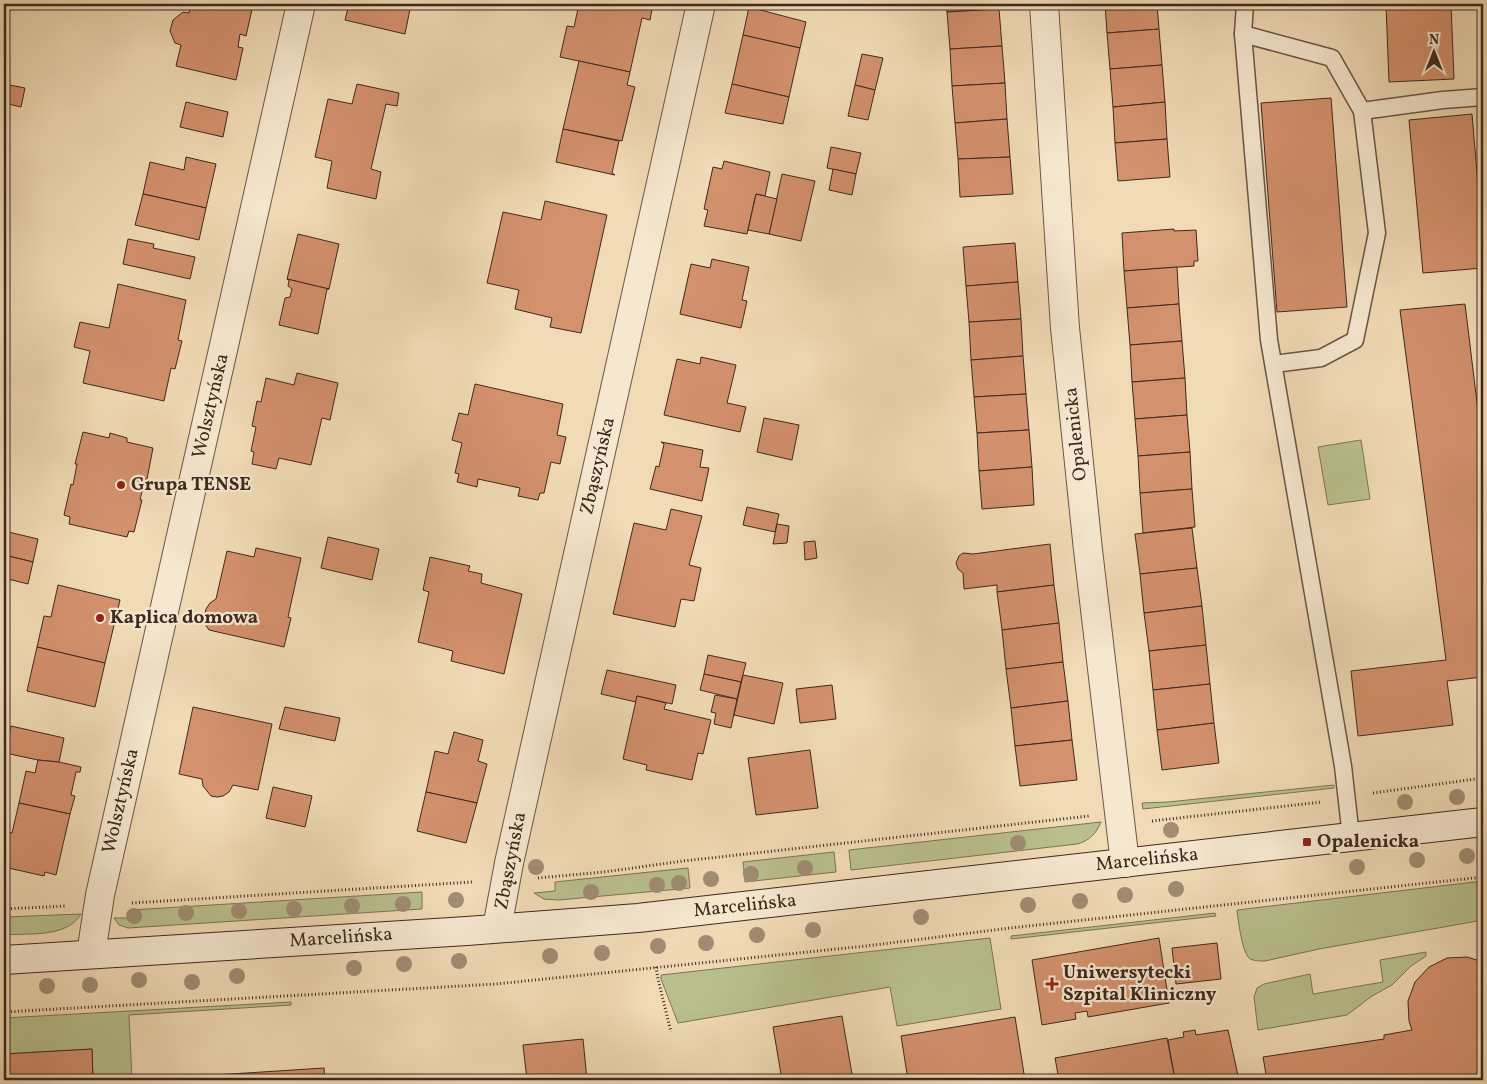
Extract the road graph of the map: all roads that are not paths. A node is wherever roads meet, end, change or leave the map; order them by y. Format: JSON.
{"nodes":[{"id":1,"x":301,"y":4,"type":"edge"},
{"id":2,"x":701,"y":4,"type":"edge"},
{"id":3,"x":1044,"y":4,"type":"edge"},
{"id":4,"x":1244,"y":4,"type":"edge"},
{"id":5,"x":1243,"y":34,"type":"junction"},
{"id":6,"x":1483,"y":97,"type":"edge"},
{"id":7,"x":1362,"y":111,"type":"junction"},
{"id":8,"x":1274,"y":364,"type":"junction"},
{"id":9,"x":1483,"y":822,"type":"edge"},
{"id":10,"x":1351,"y":837,"type":"junction"},
{"id":11,"x":1126,"y":863,"type":"junction"},
{"id":12,"x":497,"y":928,"type":"junction"},
{"id":13,"x":92,"y":954,"type":"junction"},
{"id":14,"x":4,"y":960,"type":"edge"}],
"edges":[{"from":1,"to":13,"type":"street","name":"Wolsztyńska"},
{"from":2,"to":12,"type":"street","name":"Zbąszyńska"},
{"from":3,"to":11,"type":"street","name":"Opalenicka"},
{"from":4,"to":5,"type":"lane"},
{"from":5,"to":7,"type":"lane"},
{"from":5,"to":8,"type":"lane"},
{"from":6,"to":7,"type":"lane"},
{"from":7,"to":8,"type":"lane"},
{"from":8,"to":10,"type":"lane"},
{"from":9,"to":10,"type":"street","name":"Marcelińska"},
{"from":10,"to":11,"type":"street","name":"Marcelińska"},
{"from":11,"to":12,"type":"street","name":"Marcelińska"},
{"from":12,"to":13,"type":"street","name":"Marcelińska"},
{"from":13,"to":14,"type":"street","name":"Marcelińska"}]}
